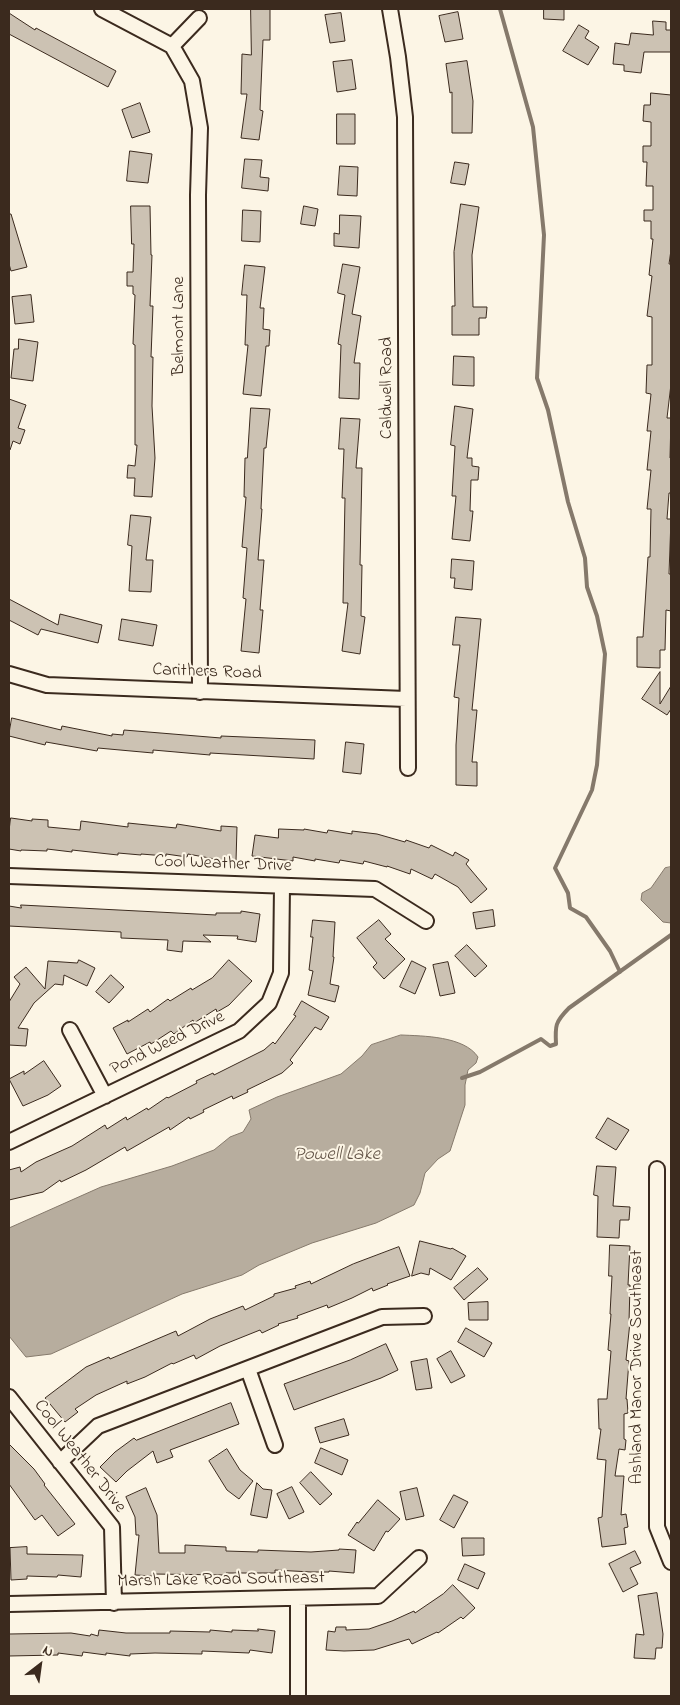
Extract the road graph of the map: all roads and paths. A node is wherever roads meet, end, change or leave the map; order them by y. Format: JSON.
{"nodes":[{"id":1,"x":102,"y":9,"type":"edge"},
{"id":2,"x":390,"y":9,"type":"edge"},
{"id":3,"x":198,"y":18,"type":"dead end"},
{"id":4,"x":172,"y":46,"type":"junction"},
{"id":5,"x":9,"y":674,"type":"edge"},
{"id":6,"x":200,"y":692,"type":"junction"},
{"id":7,"x":406,"y":699,"type":"junction"},
{"id":8,"x":408,"y":768,"type":"dead end"},
{"id":9,"x":9,"y":876,"type":"edge"},
{"id":10,"x":282,"y":886,"type":"junction"},
{"id":11,"x":426,"y":921,"type":"dead end"},
{"id":12,"x":70,"y":1030,"type":"dead end"},
{"id":13,"x":105,"y":1096,"type":"junction"},
{"id":14,"x":9,"y":1142,"type":"edge"},
{"id":15,"x":657,"y":1169,"type":"dead end"},
{"id":16,"x":424,"y":1316,"type":"dead end"},
{"id":17,"x":248,"y":1369,"type":"junction"},
{"id":18,"x":9,"y":1397,"type":"edge"},
{"id":19,"x":275,"y":1445,"type":"dead end"},
{"id":20,"x":60,"y":1462,"type":"junction"},
{"id":21,"x":419,"y":1558,"type":"dead end"},
{"id":22,"x":671,"y":1562,"type":"edge"},
{"id":23,"x":298,"y":1598,"type":"junction"},
{"id":24,"x":114,"y":1603,"type":"junction"},
{"id":25,"x":9,"y":1604,"type":"edge"},
{"id":26,"x":298,"y":1696,"type":"edge"}],
"edges":[{"from":1,"to":4,"type":"street"},
{"from":2,"to":7,"type":"street","name":"Caldwell Road"},
{"from":3,"to":4,"type":"street"},
{"from":4,"to":6,"type":"street","name":"Belmont Lane"},
{"from":5,"to":6,"type":"street","name":"Carithers Road"},
{"from":6,"to":7,"type":"street","name":"Carithers Road"},
{"from":7,"to":8,"type":"street","name":"Caldwell Road"},
{"from":9,"to":10,"type":"street","name":"Cool Weather Drive"},
{"from":10,"to":11,"type":"street","name":"Cool Weather Drive"},
{"from":10,"to":13,"type":"street","name":"Pond Weed Drive"},
{"from":12,"to":13,"type":"street","name":"Pond Weed Drive"},
{"from":13,"to":14,"type":"street","name":"Pond Weed Drive"},
{"from":15,"to":22,"type":"street","name":"Ashland Manor Drive Southeast"},
{"from":16,"to":17,"type":"street"},
{"from":17,"to":19,"type":"street"},
{"from":17,"to":20,"type":"street"},
{"from":18,"to":20,"type":"street","name":"Cool Weather Drive"},
{"from":20,"to":24,"type":"street","name":"Cool Weather Drive"},
{"from":21,"to":23,"type":"street","name":"Marsh Lake Road Southeast"},
{"from":23,"to":24,"type":"street","name":"Marsh Lake Road Southeast"},
{"from":23,"to":26,"type":"street"},
{"from":24,"to":25,"type":"street","name":"Marsh Lake Road Southeast"}]}
